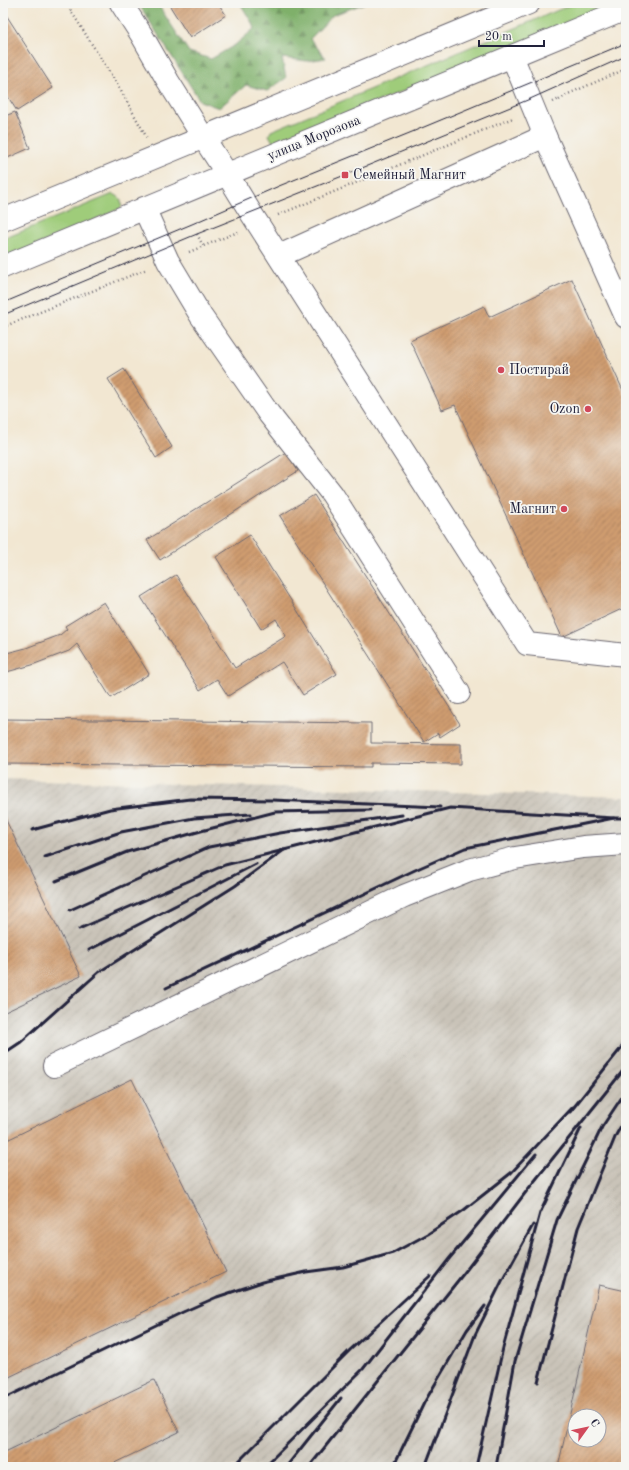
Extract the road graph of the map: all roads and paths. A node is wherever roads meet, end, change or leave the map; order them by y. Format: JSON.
{"nodes":[{"id":1,"x":66,"y":3,"type":"edge"},
{"id":2,"x":121,"y":3,"type":"edge"},
{"id":3,"x":529,"y":3,"type":"edge"},
{"id":4,"x":626,"y":9,"type":"edge"},
{"id":5,"x":512,"y":56,"type":"junction"},
{"id":6,"x":626,"y":69,"type":"edge"},
{"id":7,"x":559,"y":99,"type":"junction"},
{"id":8,"x":540,"y":124,"type":"junction"},
{"id":9,"x":203,"y":137,"type":"junction"},
{"id":10,"x":157,"y":156,"type":"junction"},
{"id":11,"x":227,"y":174,"type":"junction"},
{"id":12,"x":333,"y":192,"type":"dead end"},
{"id":13,"x":144,"y":208,"type":"junction"},
{"id":14,"x":3,"y":220,"type":"edge"},
{"id":15,"x":198,"y":234,"type":"dead end"},
{"id":16,"x":203,"y":246,"type":"dead end"},
{"id":17,"x":279,"y":256,"type":"junction"},
{"id":18,"x":3,"y":267,"type":"edge"},
{"id":19,"x":626,"y":317,"type":"edge"},
{"id":20,"x":626,"y":654,"type":"edge"},
{"id":21,"x":459,"y":693,"type":"dead end"},
{"id":22,"x":626,"y":844,"type":"edge"},
{"id":23,"x":54,"y":1066,"type":"dead end"}],
"edges":[{"from":1,"to":10,"type":"path"},
{"from":2,"to":9,"type":"main road"},
{"from":3,"to":9,"type":"main road"},
{"from":4,"to":5,"type":"main road","name":"улица Морозова"},
{"from":5,"to":8,"type":"main road"},
{"from":5,"to":11,"type":"main road","name":"улица Морозова"},
{"from":6,"to":7,"type":"path"},
{"from":7,"to":8,"type":"path"},
{"from":7,"to":8,"type":"path"},
{"from":8,"to":12,"type":"path"},
{"from":8,"to":17,"type":"main road"},
{"from":8,"to":19,"type":"main road"},
{"from":9,"to":10,"type":"main road"},
{"from":9,"to":11,"type":"main road"},
{"from":10,"to":14,"type":"main road"},
{"from":11,"to":13,"type":"main road","name":"улица Морозова"},
{"from":11,"to":17,"type":"main road"},
{"from":13,"to":18,"type":"main road","name":"улица Морозова"},
{"from":13,"to":21,"type":"main road"},
{"from":15,"to":16,"type":"path"},
{"from":17,"to":20,"type":"main road"},
{"from":22,"to":23,"type":"main road"}]}
